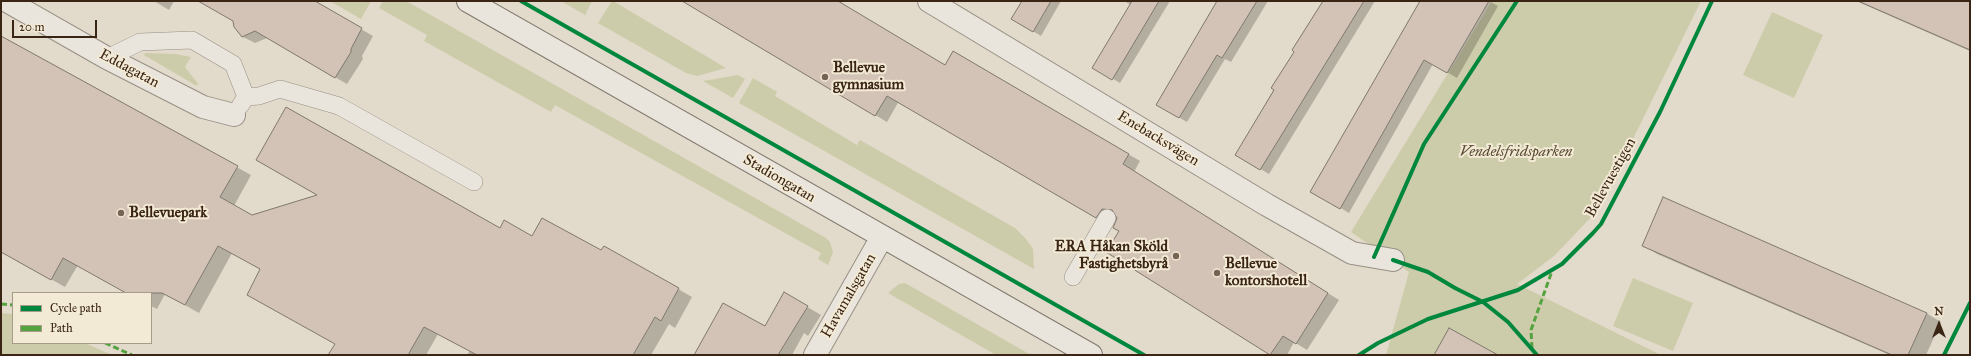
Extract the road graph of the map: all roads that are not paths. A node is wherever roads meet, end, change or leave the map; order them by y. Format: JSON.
{"nodes":[{"id":1,"x":7,"y":1,"type":"edge"},
{"id":2,"x":468,"y":1,"type":"edge"},
{"id":3,"x":929,"y":1,"type":"edge"},
{"id":4,"x":29,"y":6,"type":"edge"},
{"id":5,"x":107,"y":58,"type":"junction"},
{"id":6,"x":240,"y":106,"type":"junction"},
{"id":7,"x":474,"y":182,"type":"dead end"},
{"id":8,"x":1107,"y":218,"type":"dead end"},
{"id":9,"x":882,"y":237,"type":"junction"},
{"id":10,"x":1393,"y":260,"type":"dead end"},
{"id":11,"x":1073,"y":277,"type":"dead end"},
{"id":12,"x":815,"y":355,"type":"edge"},
{"id":13,"x":1091,"y":355,"type":"edge"}],
"edges":[{"from":1,"to":4,"type":"street","name":"Eddagatan"},
{"from":2,"to":9,"type":"street","name":"Stadiongatan"},
{"from":3,"to":10,"type":"street","name":"Enebacksvägen"},
{"from":4,"to":5,"type":"street","name":"Eddagatan"},
{"from":5,"to":6,"type":"street","name":"Eddagatan"},
{"from":5,"to":6,"type":"lane"},
{"from":6,"to":7,"type":"lane"},
{"from":8,"to":11,"type":"lane"},
{"from":9,"to":12,"type":"street","name":"Havamalsgatan"},
{"from":9,"to":13,"type":"street","name":"Stadiongatan"}]}
